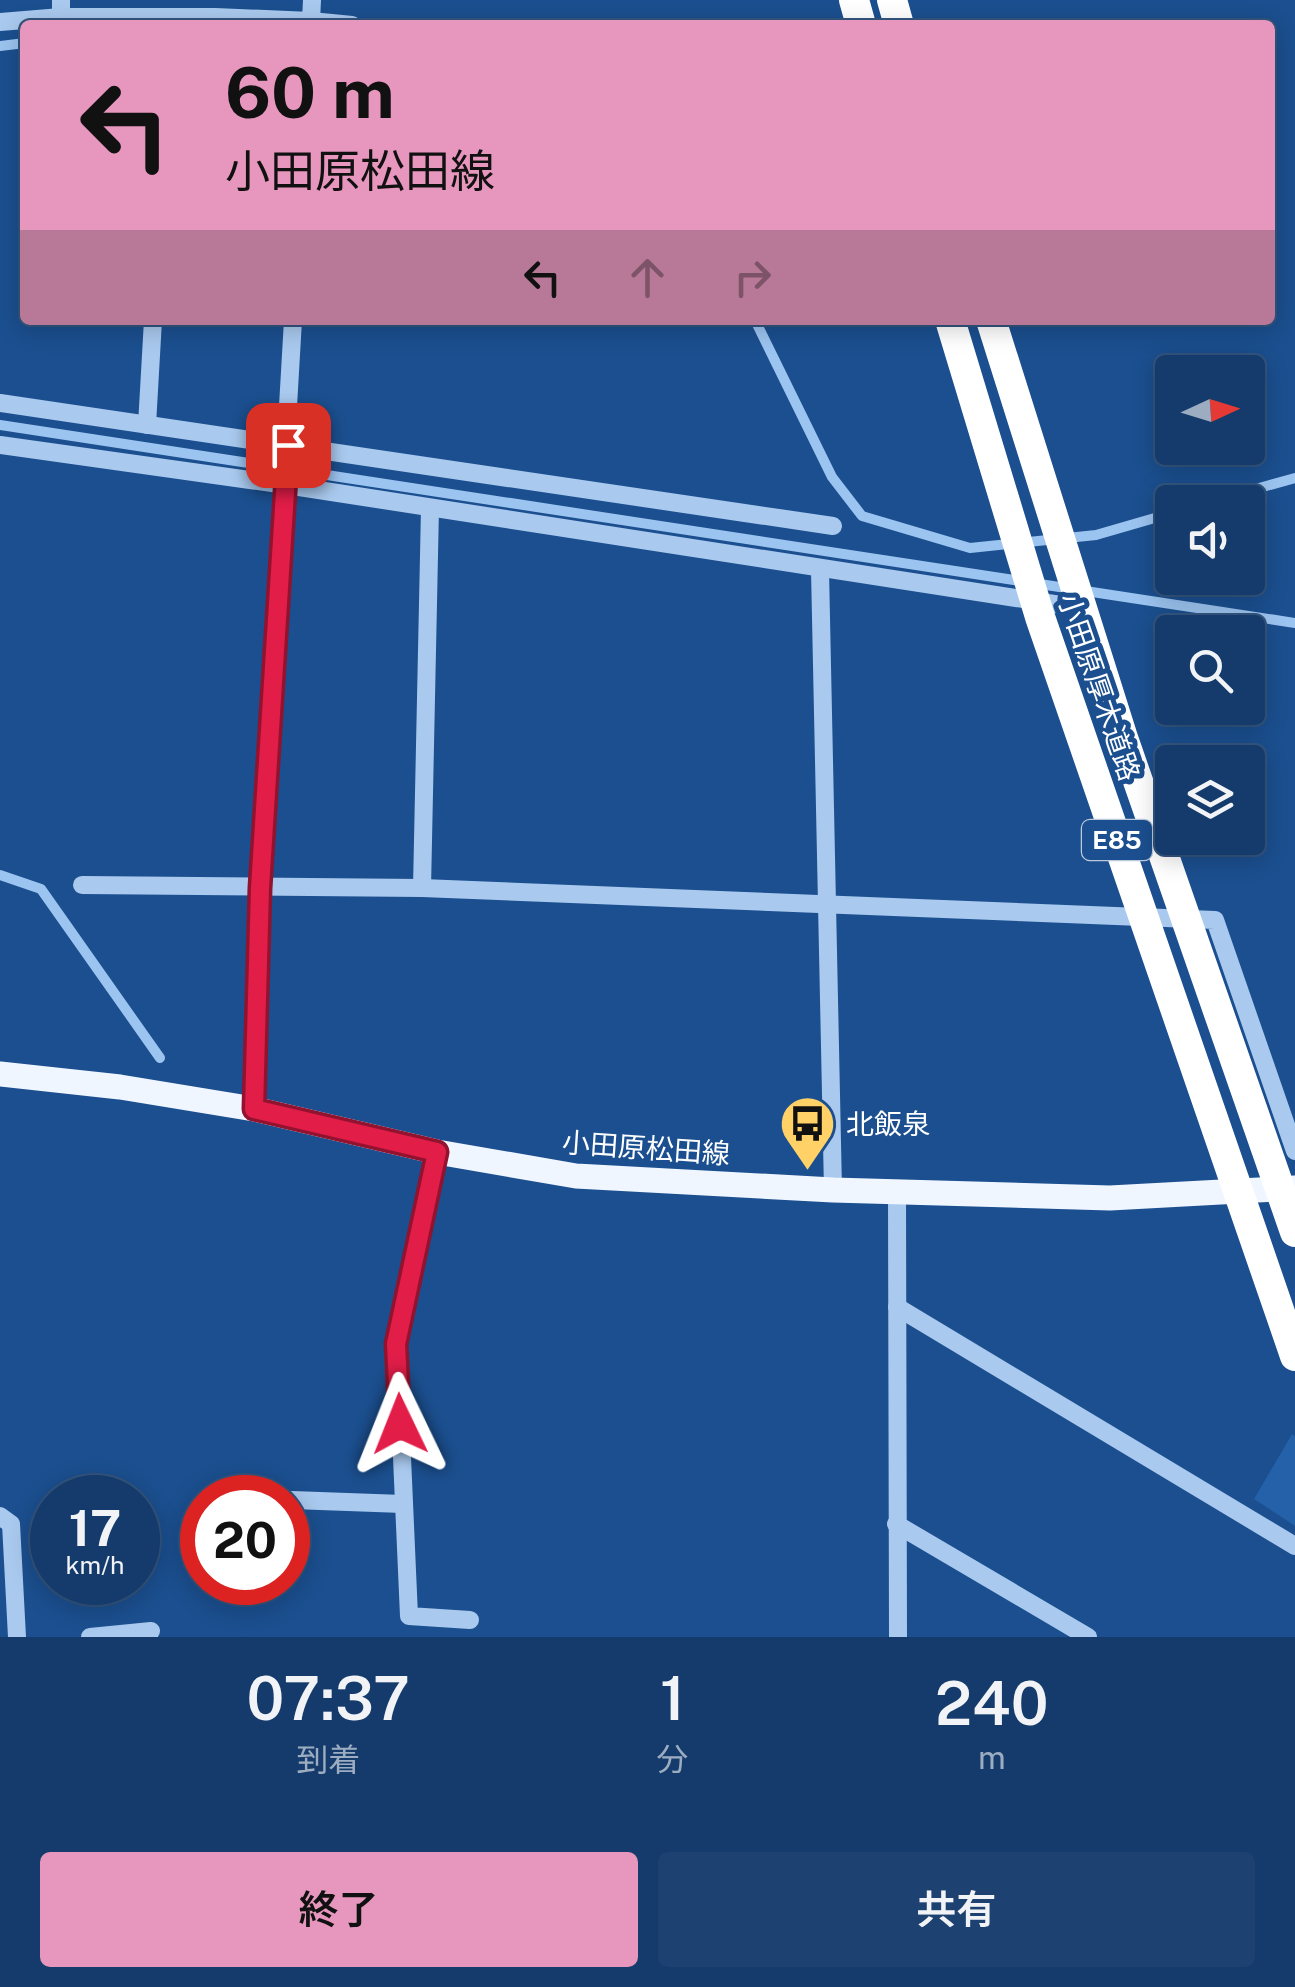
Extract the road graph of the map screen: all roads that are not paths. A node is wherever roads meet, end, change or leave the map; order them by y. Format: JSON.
{"nodes":[{"id":1,"x":61,"y":8,"type":"edge"},
{"id":2,"x":262,"y":20,"type":"edge"},
{"id":3,"x":0,"y":22,"type":"edge"},
{"id":4,"x":153,"y":325,"type":"edge"},
{"id":5,"x":294,"y":325,"type":"edge"},
{"id":6,"x":952,"y":325,"type":"edge"},
{"id":7,"x":993,"y":325,"type":"edge"},
{"id":8,"x":0,"y":403,"type":"edge"},
{"id":9,"x":147,"y":425,"type":"junction"},
{"id":10,"x":0,"y":445,"type":"edge"},
{"id":11,"x":288,"y":445,"type":"junction"},
{"id":12,"x":286,"y":485,"type":"junction"},
{"id":13,"x":430,"y":508,"type":"junction"},
{"id":14,"x":833,"y":526,"type":"dead end"},
{"id":15,"x":820,"y":570,"type":"junction"},
{"id":16,"x":1096,"y":610,"type":"dead end"},
{"id":17,"x":82,"y":885,"type":"dead end"},
{"id":18,"x":260,"y":888,"type":"junction"},
{"id":19,"x":422,"y":888,"type":"junction"},
{"id":20,"x":825,"y":904,"type":"junction"},
{"id":21,"x":0,"y":1074,"type":"edge"},
{"id":22,"x":254,"y":1109,"type":"junction"},
{"id":23,"x":1295,"y":1151,"type":"edge"},
{"id":24,"x":437,"y":1152,"type":"junction"},
{"id":25,"x":1295,"y":1188,"type":"edge"},
{"id":26,"x":833,"y":1190,"type":"junction"},
{"id":27,"x":898,"y":1193,"type":"junction"},
{"id":28,"x":1295,"y":1232,"type":"edge"},
{"id":29,"x":897,"y":1307,"type":"junction"},
{"id":30,"x":1295,"y":1356,"type":"edge"},
{"id":31,"x":310,"y":1501,"type":"edge"},
{"id":32,"x":403,"y":1504,"type":"junction"},
{"id":33,"x":0,"y":1516,"type":"edge"},
{"id":34,"x":896,"y":1524,"type":"junction"},
{"id":35,"x":1295,"y":1546,"type":"edge"},
{"id":36,"x":470,"y":1620,"type":"dead end"},
{"id":37,"x":151,"y":1630,"type":"dead end"},
{"id":38,"x":17,"y":1637,"type":"edge"},
{"id":39,"x":90,"y":1637,"type":"edge"},
{"id":40,"x":898,"y":1637,"type":"edge"},
{"id":41,"x":1088,"y":1637,"type":"edge"}],
"edges":[{"from":1,"to":2,"type":"street"},
{"from":1,"to":3,"type":"street"},
{"from":4,"to":9,"type":"street"},
{"from":5,"to":11,"type":"street"},
{"from":6,"to":30,"type":"highway","name":"小田原厚木道路","number":"E85","bridge":true},
{"from":7,"to":28,"type":"highway","name":"小田原厚木道路","number":"E85","bridge":true},
{"from":8,"to":9,"type":"street"},
{"from":9,"to":11,"type":"street"},
{"from":10,"to":12,"type":"street"},
{"from":11,"to":12,"type":"street"},
{"from":11,"to":14,"type":"street"},
{"from":12,"to":13,"type":"street"},
{"from":12,"to":18,"type":"street"},
{"from":13,"to":15,"type":"street"},
{"from":13,"to":19,"type":"street"},
{"from":15,"to":16,"type":"street"},
{"from":15,"to":20,"type":"street"},
{"from":17,"to":18,"type":"street"},
{"from":18,"to":19,"type":"street"},
{"from":18,"to":22,"type":"street"},
{"from":19,"to":20,"type":"street"},
{"from":20,"to":23,"type":"street"},
{"from":20,"to":26,"type":"street"},
{"from":21,"to":22,"type":"main road","name":"小田原松田線"},
{"from":22,"to":24,"type":"main road","name":"小田原松田線"},
{"from":24,"to":26,"type":"main road","name":"小田原松田線"},
{"from":24,"to":32,"type":"street"},
{"from":25,"to":27,"type":"main road","name":"小田原松田線"},
{"from":26,"to":27,"type":"main road","name":"小田原松田線"},
{"from":27,"to":29,"type":"street"},
{"from":29,"to":34,"type":"street"},
{"from":29,"to":35,"type":"street"},
{"from":31,"to":32,"type":"street"},
{"from":32,"to":36,"type":"street"},
{"from":33,"to":38,"type":"street"},
{"from":34,"to":40,"type":"street"},
{"from":34,"to":41,"type":"street"},
{"from":37,"to":39,"type":"street"}]}
